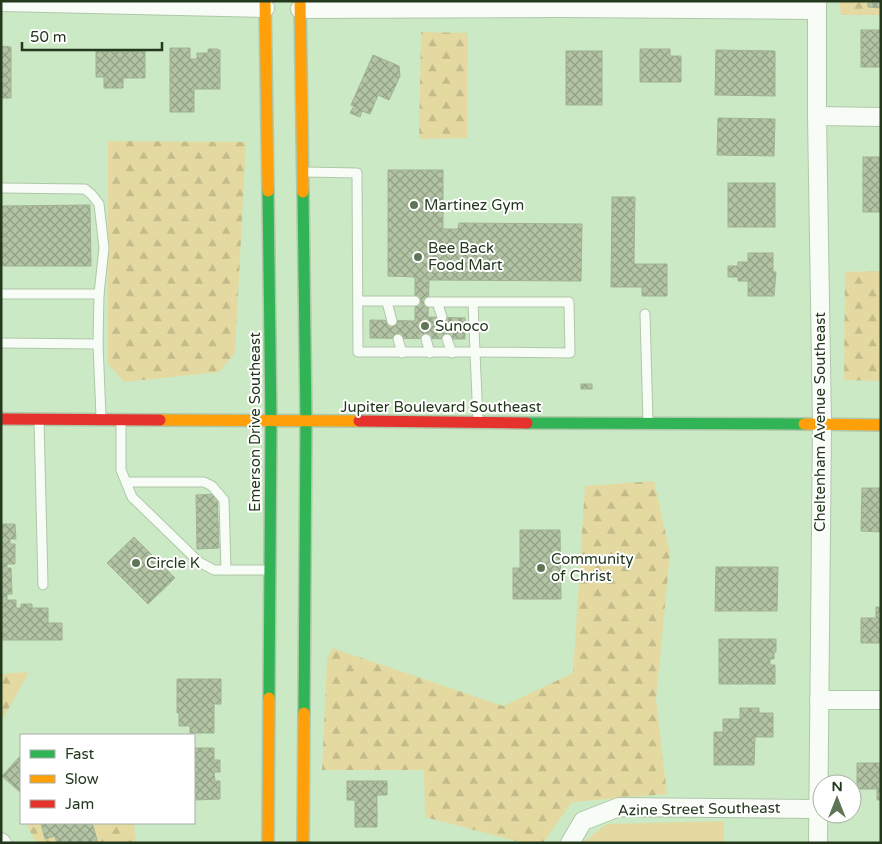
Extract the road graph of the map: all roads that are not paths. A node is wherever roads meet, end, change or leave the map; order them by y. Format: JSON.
{"nodes":[{"id":1,"x":1,"y":2,"type":"edge"},
{"id":2,"x":9,"y":2,"type":"edge"},
{"id":3,"x":560,"y":4,"type":"edge"},
{"id":4,"x":265,"y":5,"type":"edge"},
{"id":5,"x":300,"y":5,"type":"edge"},
{"id":6,"x":817,"y":6,"type":"edge"},
{"id":7,"x":817,"y":116,"type":"junction"},
{"id":8,"x":881,"y":116,"type":"edge"},
{"id":9,"x":302,"y":172,"type":"junction"},
{"id":10,"x":1,"y":188,"type":"edge"},
{"id":11,"x":1,"y":294,"type":"edge"},
{"id":12,"x":99,"y":294,"type":"junction"},
{"id":13,"x":358,"y":301,"type":"junction"},
{"id":14,"x":415,"y":301,"type":"dead end"},
{"id":15,"x":387,"y":302,"type":"junction"},
{"id":16,"x":473,"y":302,"type":"junction"},
{"id":17,"x":645,"y":314,"type":"dead end"},
{"id":18,"x":442,"y":318,"type":"dead end"},
{"id":19,"x":392,"y":320,"type":"dead end"},
{"id":20,"x":398,"y":338,"type":"dead end"},
{"id":21,"x":426,"y":338,"type":"dead end"},
{"id":22,"x":447,"y":339,"type":"dead end"},
{"id":23,"x":1,"y":344,"type":"edge"},
{"id":24,"x":98,"y":344,"type":"junction"},
{"id":25,"x":402,"y":352,"type":"junction"},
{"id":26,"x":475,"y":352,"type":"junction"},
{"id":27,"x":430,"y":353,"type":"junction"},
{"id":28,"x":452,"y":353,"type":"junction"},
{"id":29,"x":1,"y":419,"type":"edge"},
{"id":30,"x":39,"y":420,"type":"junction"},
{"id":31,"x":101,"y":420,"type":"junction"},
{"id":32,"x":121,"y":420,"type":"junction"},
{"id":33,"x":271,"y":421,"type":"junction"},
{"id":34,"x":306,"y":421,"type":"junction"},
{"id":35,"x":478,"y":422,"type":"junction"},
{"id":36,"x":648,"y":424,"type":"junction"},
{"id":37,"x":822,"y":425,"type":"junction"},
{"id":38,"x":881,"y":425,"type":"edge"},
{"id":39,"x":126,"y":482,"type":"junction"},
{"id":40,"x":226,"y":570,"type":"junction"},
{"id":41,"x":270,"y":570,"type":"junction"},
{"id":42,"x":43,"y":585,"type":"dead end"},
{"id":43,"x":819,"y":700,"type":"junction"},
{"id":44,"x":881,"y":700,"type":"edge"},
{"id":45,"x":818,"y":774,"type":"edge"},
{"id":46,"x":812,"y":809,"type":"edge"},
{"id":47,"x":818,"y":824,"type":"edge"},
{"id":48,"x":268,"y":843,"type":"edge"},
{"id":49,"x":303,"y":843,"type":"edge"},
{"id":50,"x":570,"y":843,"type":"edge"},
{"id":51,"x":818,"y":843,"type":"edge"}],
"edges":[{"from":1,"to":2,"type":"street"},
{"from":2,"to":4,"type":"street"},
{"from":3,"to":5,"type":"street"},
{"from":3,"to":6,"type":"street"},
{"from":4,"to":33,"type":"street","name":"Emerson Drive Southeast"},
{"from":5,"to":9,"type":"street"},
{"from":6,"to":7,"type":"street","name":"Cheltenham Avenue Southeast"},
{"from":7,"to":8,"type":"street"},
{"from":7,"to":37,"type":"street","name":"Cheltenham Avenue Southeast"},
{"from":9,"to":13,"type":"lane"},
{"from":9,"to":34,"type":"street"},
{"from":10,"to":12,"type":"lane"},
{"from":11,"to":12,"type":"lane"},
{"from":12,"to":24,"type":"lane"},
{"from":13,"to":15,"type":"lane"},
{"from":13,"to":25,"type":"lane"},
{"from":14,"to":15,"type":"lane"},
{"from":15,"to":19,"type":"lane"},
{"from":16,"to":18,"type":"lane"},
{"from":16,"to":26,"type":"lane"},
{"from":16,"to":26,"type":"lane"},
{"from":17,"to":36,"type":"lane"},
{"from":20,"to":25,"type":"lane"},
{"from":21,"to":27,"type":"lane"},
{"from":22,"to":28,"type":"lane"},
{"from":23,"to":24,"type":"lane"},
{"from":24,"to":31,"type":"lane"},
{"from":25,"to":27,"type":"lane"},
{"from":26,"to":28,"type":"lane"},
{"from":26,"to":35,"type":"lane"},
{"from":27,"to":28,"type":"lane"},
{"from":29,"to":30,"type":"street","name":"Jupiter Boulevard Southeast"},
{"from":30,"to":31,"type":"street","name":"Jupiter Boulevard Southeast"},
{"from":30,"to":42,"type":"lane"},
{"from":31,"to":32,"type":"street","name":"Jupiter Boulevard Southeast"},
{"from":32,"to":33,"type":"street","name":"Jupiter Boulevard Southeast"},
{"from":32,"to":39,"type":"lane"},
{"from":33,"to":34,"type":"street","name":"Jupiter Boulevard Southeast"},
{"from":33,"to":41,"type":"street","name":"Emerson Drive Southeast"},
{"from":34,"to":35,"type":"street","name":"Jupiter Boulevard Southeast"},
{"from":34,"to":49,"type":"street"},
{"from":35,"to":36,"type":"street","name":"Jupiter Boulevard Southeast"},
{"from":36,"to":37,"type":"street","name":"Jupiter Boulevard Southeast"},
{"from":37,"to":38,"type":"street","name":"Jupiter Boulevard Southeast"},
{"from":37,"to":43,"type":"street","name":"Cheltenham Avenue Southeast"},
{"from":39,"to":40,"type":"lane"},
{"from":39,"to":40,"type":"lane"},
{"from":40,"to":41,"type":"lane"},
{"from":41,"to":48,"type":"street","name":"Emerson Drive Southeast"},
{"from":43,"to":44,"type":"street"},
{"from":43,"to":45,"type":"street","name":"Cheltenham Avenue Southeast"},
{"from":46,"to":50,"type":"street","name":"Azine Street Southeast"},
{"from":47,"to":51,"type":"street","name":"Cheltenham Avenue Southeast"}]}
